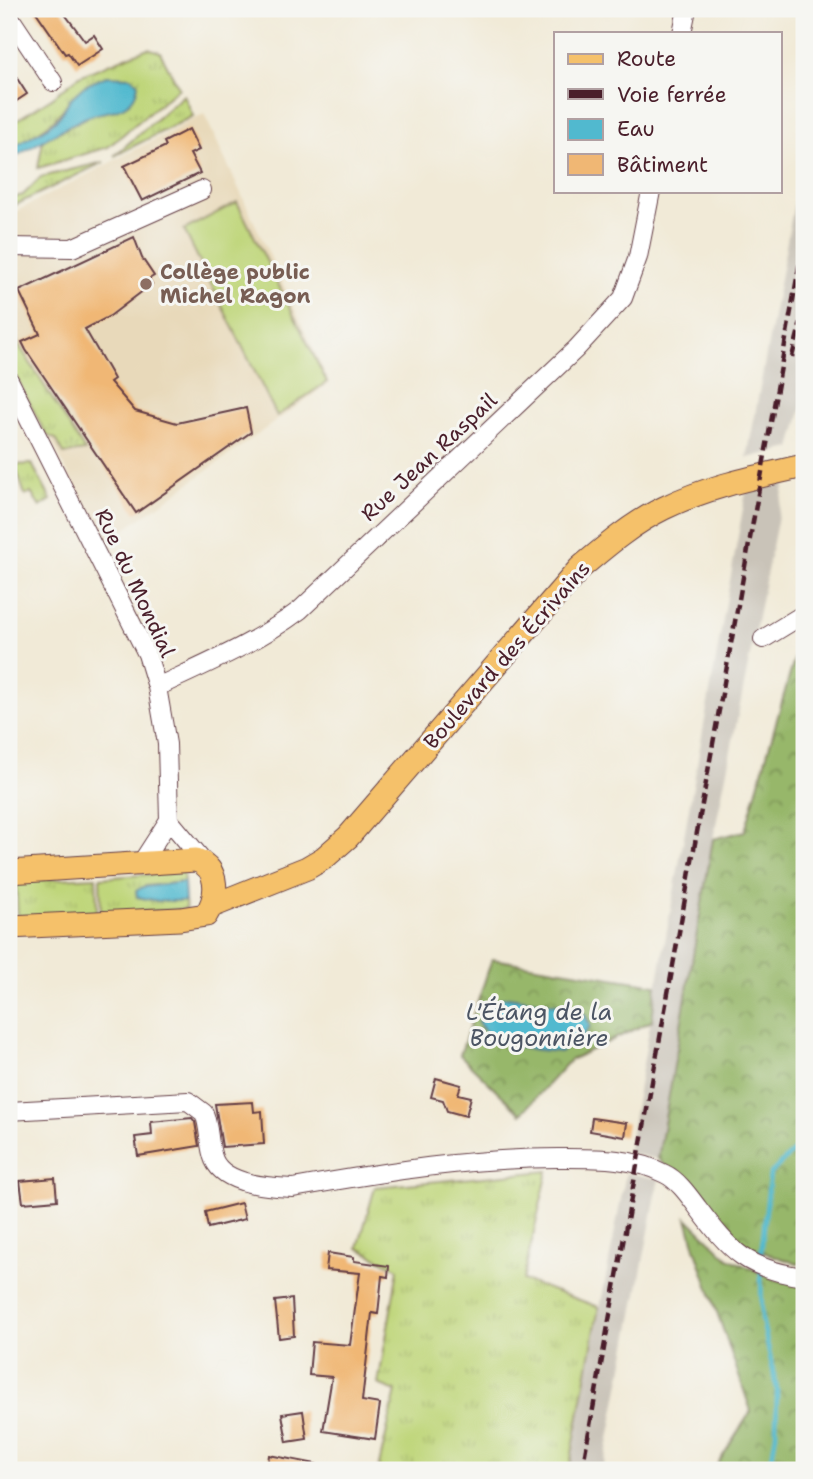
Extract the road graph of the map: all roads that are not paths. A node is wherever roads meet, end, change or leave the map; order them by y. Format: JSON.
{"nodes":[{"id":1,"x":687,"y":9,"type":"edge"},
{"id":2,"x":9,"y":16,"type":"edge"},
{"id":3,"x":682,"y":32,"type":"edge"},
{"id":4,"x":53,"y":82,"type":"dead end"},
{"id":5,"x":202,"y":190,"type":"dead end"},
{"id":6,"x":651,"y":192,"type":"edge"},
{"id":7,"x":9,"y":247,"type":"edge"},
{"id":8,"x":9,"y":380,"type":"edge"},
{"id":9,"x":804,"y":466,"type":"edge"},
{"id":10,"x":804,"y":614,"type":"edge"},
{"id":11,"x":763,"y":639,"type":"dead end"},
{"id":12,"x":157,"y":687,"type":"junction"},
{"id":13,"x":169,"y":820,"type":"junction"},
{"id":14,"x":141,"y":865,"type":"junction"},
{"id":15,"x":209,"y":869,"type":"junction"},
{"id":16,"x":9,"y":872,"type":"edge"},
{"id":17,"x":281,"y":879,"type":"junction"},
{"id":18,"x":212,"y":906,"type":"junction"},
{"id":19,"x":9,"y":927,"type":"edge"},
{"id":20,"x":9,"y":1111,"type":"edge"},
{"id":21,"x":795,"y":1276,"type":"edge"}],
"edges":[{"from":1,"to":3,"type":"street"},
{"from":2,"to":4,"type":"street"},
{"from":5,"to":7,"type":"street"},
{"from":6,"to":12,"type":"street","name":"Rue Jean Raspail"},
{"from":8,"to":12,"type":"street","name":"Rue du Mondial"},
{"from":9,"to":17,"type":"main road","name":"Boulevard des Écrivains"},
{"from":10,"to":11,"type":"street"},
{"from":12,"to":13,"type":"street","name":"Rue du Mondial"},
{"from":13,"to":14,"type":"street"},
{"from":13,"to":15,"type":"street"},
{"from":14,"to":15,"type":"main road"},
{"from":14,"to":16,"type":"main road"},
{"from":15,"to":17,"type":"main road"},
{"from":15,"to":18,"type":"main road"},
{"from":17,"to":18,"type":"main road","name":"Boulevard des Écrivains"},
{"from":18,"to":19,"type":"main road","name":"Boulevard des Écrivains"},
{"from":20,"to":21,"type":"street"}]}
